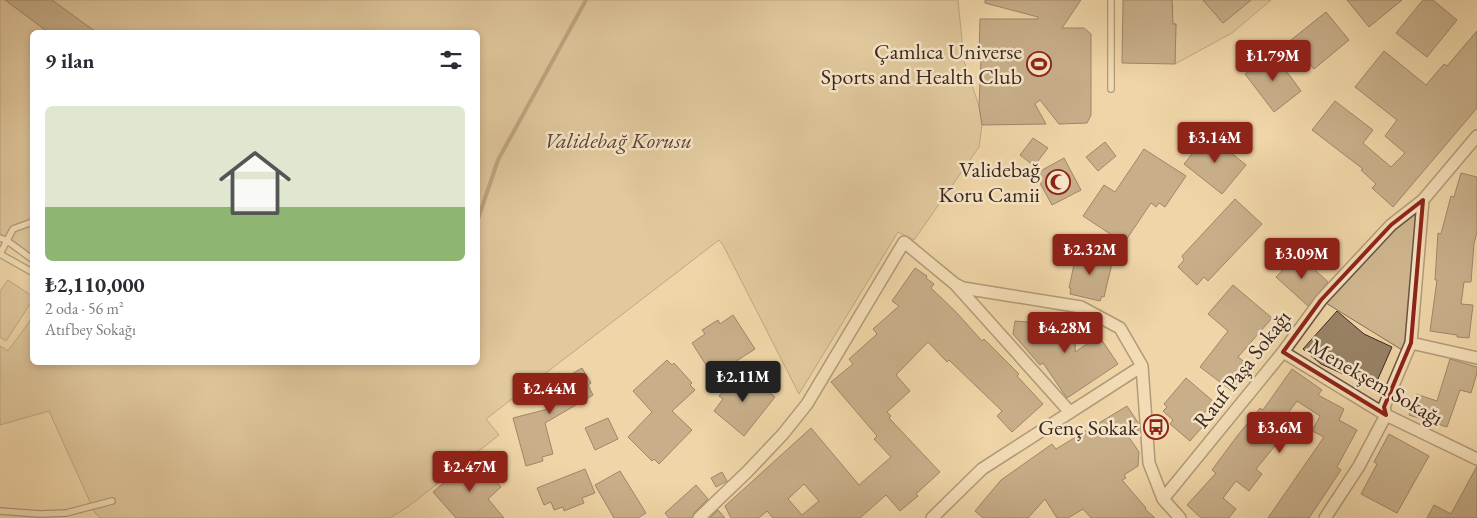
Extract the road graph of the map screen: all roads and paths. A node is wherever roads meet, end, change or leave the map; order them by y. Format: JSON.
{"nodes":[{"id":1,"x":1110,"y":0,"type":"edge"},
{"id":2,"x":1111,"y":89,"type":"dead end"},
{"id":3,"x":1477,"y":136,"type":"edge"},
{"id":4,"x":1423,"y":200,"type":"junction"},
{"id":5,"x":30,"y":223,"type":"edge"},
{"id":6,"x":3,"y":239,"type":"edge"},
{"id":7,"x":0,"y":254,"type":"edge"},
{"id":8,"x":30,"y":258,"type":"edge"},
{"id":9,"x":30,"y":271,"type":"edge"},
{"id":10,"x":955,"y":284,"type":"junction"},
{"id":11,"x":1412,"y":343,"type":"junction"},
{"id":12,"x":1283,"y":352,"type":"junction"},
{"id":13,"x":1477,"y":358,"type":"edge"},
{"id":14,"x":1142,"y":366,"type":"junction"},
{"id":15,"x":1069,"y":412,"type":"junction"},
{"id":16,"x":1386,"y":415,"type":"junction"},
{"id":17,"x":1477,"y":459,"type":"edge"},
{"id":18,"x":1164,"y":498,"type":"junction"},
{"id":19,"x":112,"y":501,"type":"dead end"},
{"id":20,"x":0,"y":511,"type":"edge"},
{"id":21,"x":699,"y":518,"type":"edge"},
{"id":22,"x":932,"y":518,"type":"edge"},
{"id":23,"x":1180,"y":518,"type":"edge"},
{"id":24,"x":1325,"y":518,"type":"edge"}],
"edges":[{"from":1,"to":2,"type":"lane"},
{"from":3,"to":4,"type":"street","name":"Rauf Paşa Sokağı"},
{"from":4,"to":11,"type":"street"},
{"from":4,"to":12,"type":"street","name":"Rauf Paşa Sokağı"},
{"from":5,"to":6,"type":"lane"},
{"from":6,"to":7,"type":"lane"},
{"from":6,"to":8,"type":"lane"},
{"from":7,"to":9,"type":"lane"},
{"from":10,"to":14,"type":"street"},
{"from":10,"to":15,"type":"street"},
{"from":10,"to":21,"type":"street"},
{"from":11,"to":13,"type":"street"},
{"from":11,"to":16,"type":"street"},
{"from":12,"to":16,"type":"street","name":"Menekşem Sokağı"},
{"from":12,"to":18,"type":"street","name":"Rauf Paşa Sokağı"},
{"from":14,"to":15,"type":"street"},
{"from":14,"to":18,"type":"street"},
{"from":15,"to":22,"type":"street"},
{"from":16,"to":17,"type":"street","name":"Menekşem Sokağı"},
{"from":16,"to":24,"type":"street"},
{"from":18,"to":23,"type":"street"},
{"from":19,"to":20,"type":"lane"}]}
